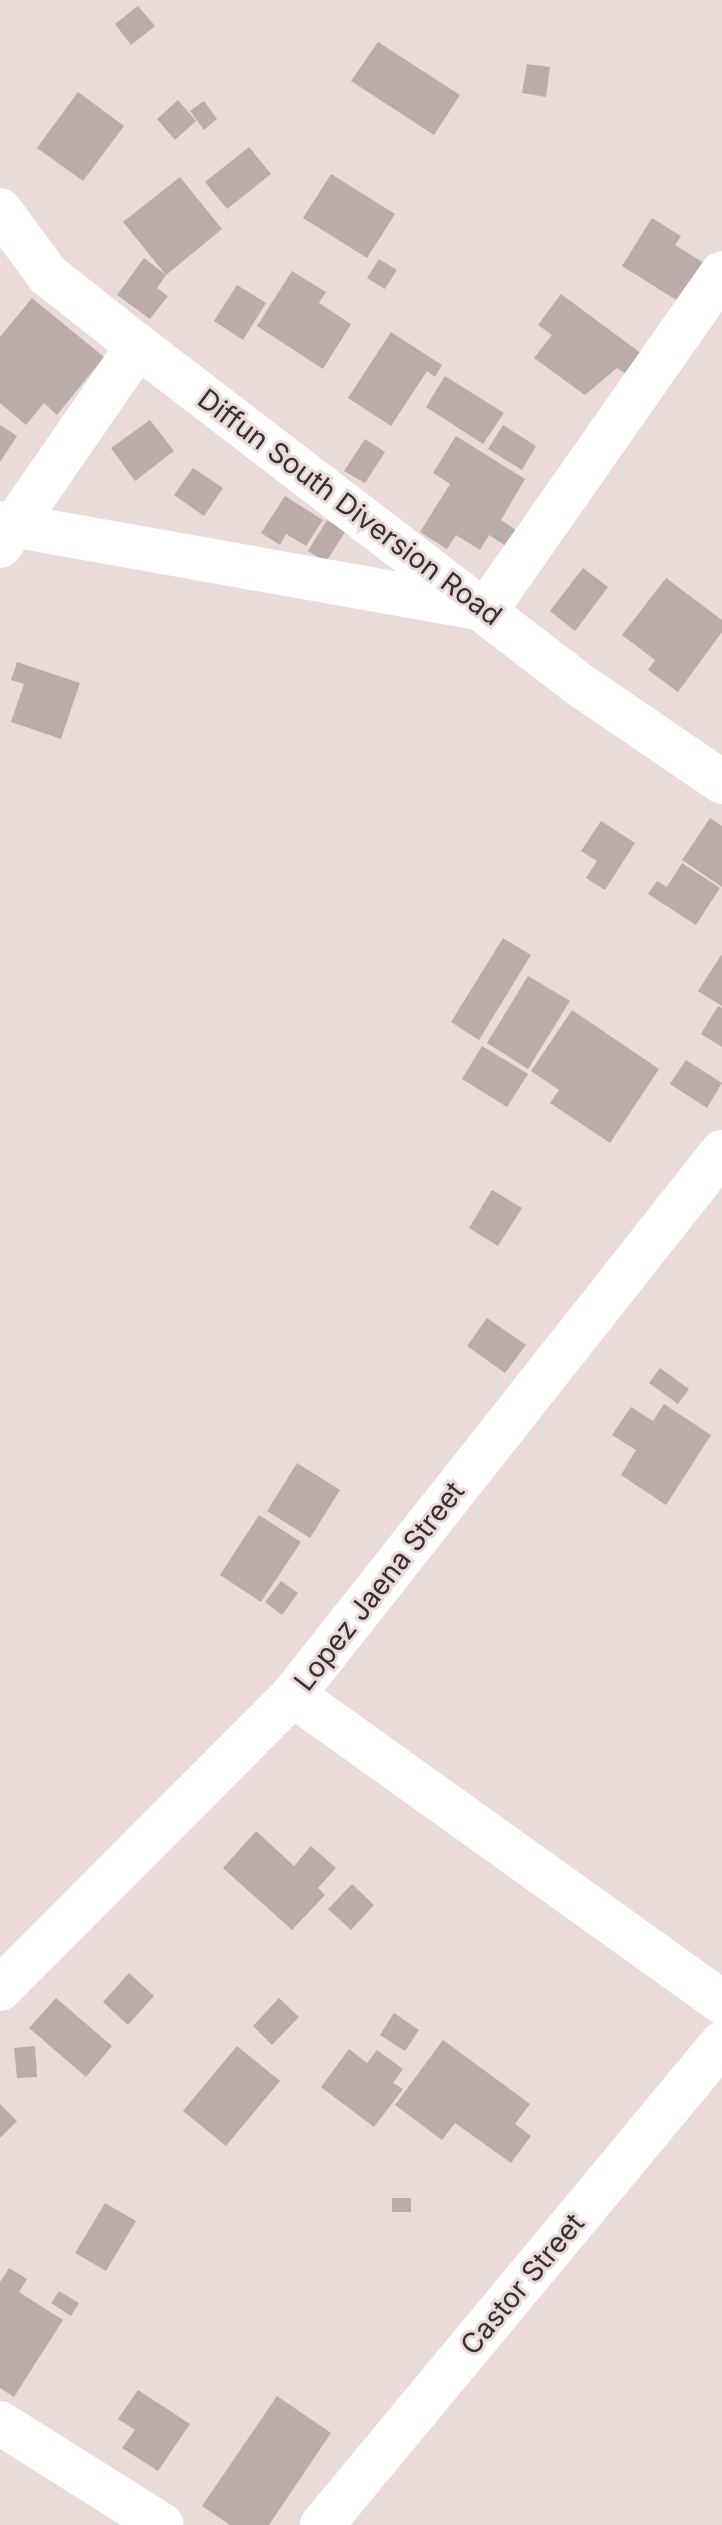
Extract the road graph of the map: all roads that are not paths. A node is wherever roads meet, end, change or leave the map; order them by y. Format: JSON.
{"nodes":[{"id":1,"x":0,"y":210,"type":"edge"},
{"id":2,"x":722,"y":273,"type":"edge"},
{"id":3,"x":138,"y":346,"type":"junction"},
{"id":4,"x":4,"y":532,"type":"edge"},
{"id":5,"x":486,"y":610,"type":"junction"},
{"id":6,"x":722,"y":782,"type":"edge"},
{"id":7,"x":722,"y":1152,"type":"edge"},
{"id":8,"x":293,"y":1695,"type":"junction"},
{"id":9,"x":0,"y":1989,"type":"edge"},
{"id":10,"x":722,"y":2002,"type":"edge"},
{"id":11,"x":722,"y":2043,"type":"edge"},
{"id":12,"x":0,"y":2423,"type":"edge"},
{"id":13,"x":162,"y":2525,"type":"edge"},
{"id":14,"x":322,"y":2525,"type":"edge"}],
"edges":[{"from":1,"to":3,"type":"street","name":"Diffun South Diversion Road"},
{"from":2,"to":5,"type":"street"},
{"from":3,"to":4,"type":"street"},
{"from":3,"to":5,"type":"street","name":"Diffun South Diversion Road"},
{"from":4,"to":5,"type":"street"},
{"from":5,"to":6,"type":"street","name":"Diffun South Diversion Road"},
{"from":7,"to":8,"type":"street","name":"Lopez Jaena Street"},
{"from":8,"to":9,"type":"street","name":"Lopez Jaena Street"},
{"from":8,"to":10,"type":"street"},
{"from":11,"to":14,"type":"street","name":"Castor Street"},
{"from":12,"to":13,"type":"street"}]}
